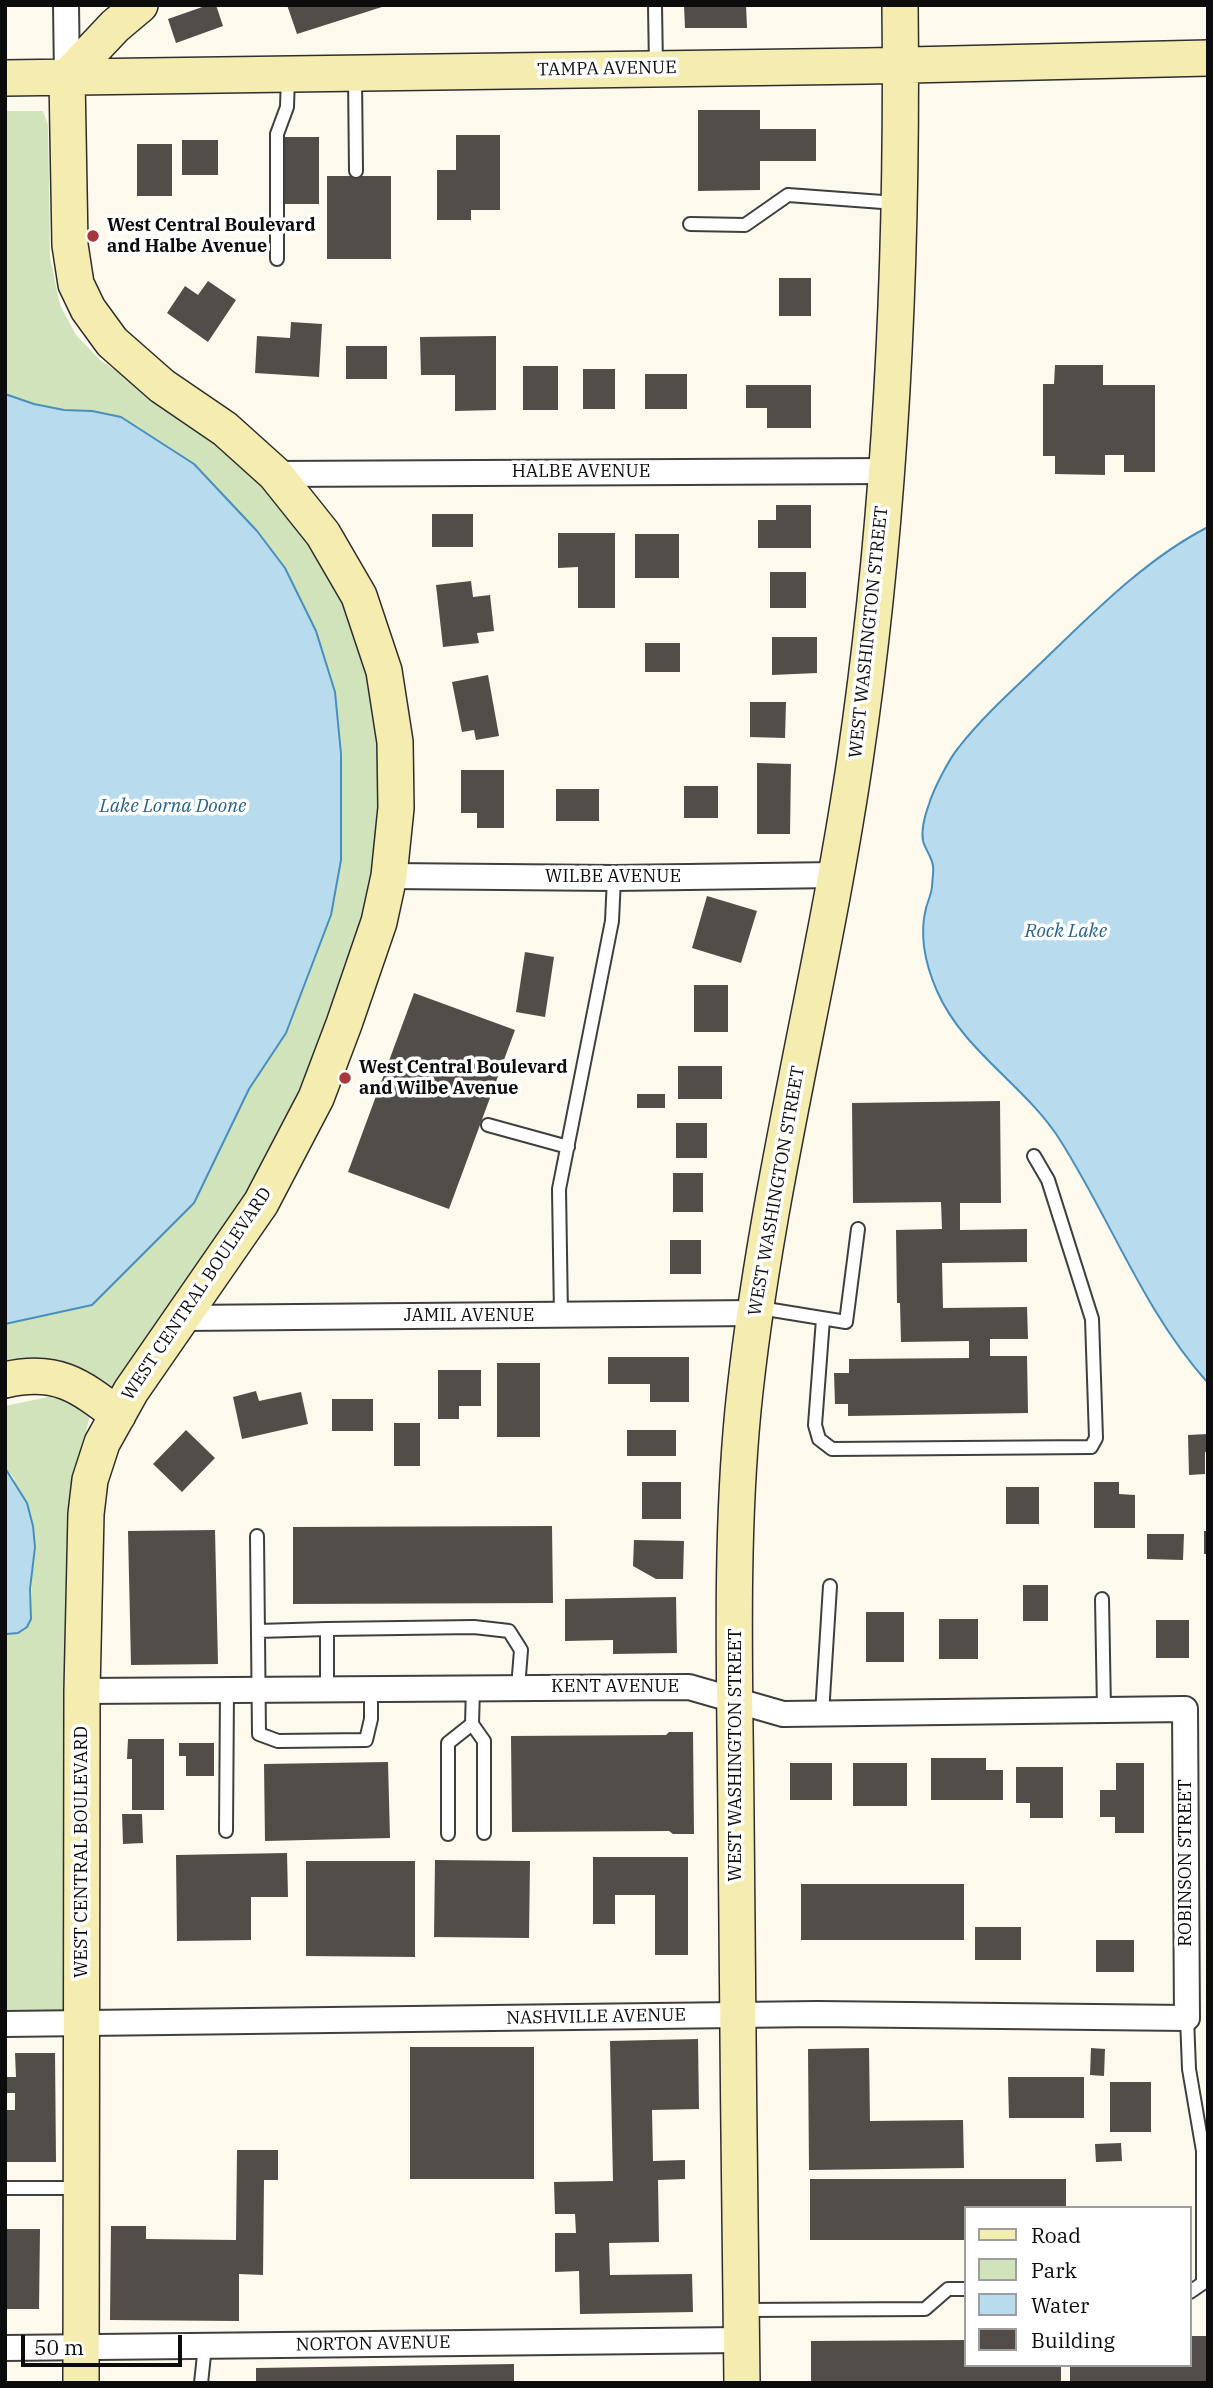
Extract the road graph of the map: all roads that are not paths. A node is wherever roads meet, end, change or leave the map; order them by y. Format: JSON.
{"nodes":[{"id":1,"x":66,"y":5,"type":"edge"},
{"id":2,"x":140,"y":5,"type":"edge"},
{"id":3,"x":655,"y":5,"type":"edge"},
{"id":4,"x":900,"y":5,"type":"edge"},
{"id":5,"x":1208,"y":58,"type":"edge"},
{"id":6,"x":902,"y":65,"type":"junction"},
{"id":7,"x":656,"y":69,"type":"junction"},
{"id":8,"x":355,"y":73,"type":"junction"},
{"id":9,"x":288,"y":74,"type":"junction"},
{"id":10,"x":67,"y":77,"type":"junction"},
{"id":11,"x":5,"y":79,"type":"edge"},
{"id":12,"x":356,"y":171,"type":"dead end"},
{"id":13,"x":899,"y":204,"type":"junction"},
{"id":14,"x":690,"y":224,"type":"dead end"},
{"id":15,"x":277,"y":259,"type":"dead end"},
{"id":16,"x":887,"y":471,"type":"junction"},
{"id":17,"x":275,"y":474,"type":"junction"},
{"id":18,"x":836,"y":875,"type":"junction"},
{"id":19,"x":389,"y":876,"type":"junction"},
{"id":20,"x":614,"y":878,"type":"junction"},
{"id":21,"x":488,"y":1125,"type":"dead end"},
{"id":22,"x":568,"y":1147,"type":"junction"},
{"id":23,"x":1034,"y":1156,"type":"dead end"},
{"id":24,"x":858,"y":1229,"type":"dead end"},
{"id":25,"x":755,"y":1310,"type":"junction"},
{"id":26,"x":561,"y":1315,"type":"junction"},
{"id":27,"x":183,"y":1318,"type":"junction"},
{"id":28,"x":823,"y":1319,"type":"junction"},
{"id":29,"x":5,"y":1380,"type":"edge"},
{"id":30,"x":118,"y":1415,"type":"junction"},
{"id":31,"x":257,"y":1536,"type":"dead end"},
{"id":32,"x":830,"y":1587,"type":"dead end"},
{"id":33,"x":1102,"y":1599,"type":"dead end"},
{"id":34,"x":327,"y":1629,"type":"junction"},
{"id":35,"x":258,"y":1631,"type":"junction"},
{"id":36,"x":473,"y":1688,"type":"junction"},
{"id":37,"x":517,"y":1688,"type":"junction"},
{"id":38,"x":259,"y":1689,"type":"junction"},
{"id":39,"x":327,"y":1689,"type":"junction"},
{"id":40,"x":371,"y":1689,"type":"junction"},
{"id":41,"x":227,"y":1690,"type":"junction"},
{"id":42,"x":82,"y":1691,"type":"junction"},
{"id":43,"x":735,"y":1700,"type":"junction"},
{"id":44,"x":1185,"y":1709,"type":"joint"},
{"id":45,"x":1104,"y":1710,"type":"junction"},
{"id":46,"x":822,"y":1714,"type":"junction"},
{"id":47,"x":472,"y":1724,"type":"junction"},
{"id":48,"x":226,"y":1831,"type":"dead end"},
{"id":49,"x":484,"y":1833,"type":"dead end"},
{"id":50,"x":448,"y":1834,"type":"dead end"},
{"id":51,"x":738,"y":2015,"type":"junction"},
{"id":52,"x":1187,"y":2018,"type":"junction"},
{"id":53,"x":82,"y":2023,"type":"junction"},
{"id":54,"x":5,"y":2024,"type":"edge"},
{"id":55,"x":5,"y":2188,"type":"edge"},
{"id":56,"x":82,"y":2188,"type":"junction"},
{"id":57,"x":1205,"y":2283,"type":"edge"},
{"id":58,"x":964,"y":2290,"type":"edge"},
{"id":59,"x":741,"y":2325,"type":"junction"},
{"id":60,"x":205,"y":2346,"type":"junction"},
{"id":61,"x":81,"y":2347,"type":"junction"},
{"id":62,"x":5,"y":2348,"type":"edge"},
{"id":63,"x":81,"y":2383,"type":"edge"},
{"id":64,"x":201,"y":2383,"type":"edge"},
{"id":65,"x":742,"y":2383,"type":"edge"}],
"edges":[{"from":1,"to":10,"type":"street","name":"WEST CENTRAL BOULEVARD"},
{"from":2,"to":10,"type":"street"},
{"from":3,"to":7,"type":"lane"},
{"from":4,"to":6,"type":"street","name":"WEST WASHINGTON STREET"},
{"from":5,"to":6,"type":"street","name":"TAMPA AVENUE"},
{"from":6,"to":7,"type":"street","name":"TAMPA AVENUE"},
{"from":6,"to":13,"type":"street","name":"WEST WASHINGTON STREET"},
{"from":7,"to":8,"type":"street","name":"TAMPA AVENUE"},
{"from":8,"to":9,"type":"street","name":"TAMPA AVENUE"},
{"from":8,"to":12,"type":"lane"},
{"from":9,"to":10,"type":"street","name":"TAMPA AVENUE"},
{"from":9,"to":15,"type":"lane"},
{"from":10,"to":11,"type":"street","name":"TAMPA AVENUE"},
{"from":10,"to":17,"type":"street","name":"WEST CENTRAL BOULEVARD"},
{"from":13,"to":14,"type":"lane"},
{"from":13,"to":16,"type":"street","name":"WEST WASHINGTON STREET"},
{"from":16,"to":17,"type":"street","name":"HALBE AVENUE"},
{"from":16,"to":18,"type":"street","name":"WEST WASHINGTON STREET"},
{"from":17,"to":19,"type":"street","name":"WEST CENTRAL BOULEVARD"},
{"from":18,"to":20,"type":"street","name":"WILBE AVENUE"},
{"from":18,"to":25,"type":"street","name":"WEST WASHINGTON STREET"},
{"from":19,"to":20,"type":"street","name":"WILBE AVENUE"},
{"from":19,"to":27,"type":"street","name":"WEST CENTRAL BOULEVARD"},
{"from":20,"to":22,"type":"lane"},
{"from":21,"to":22,"type":"lane"},
{"from":22,"to":26,"type":"lane"},
{"from":23,"to":28,"type":"lane"},
{"from":24,"to":28,"type":"lane"},
{"from":25,"to":26,"type":"street","name":"JAMIL AVENUE"},
{"from":25,"to":28,"type":"lane"},
{"from":25,"to":43,"type":"street","name":"WEST WASHINGTON STREET"},
{"from":26,"to":27,"type":"street","name":"JAMIL AVENUE"},
{"from":27,"to":30,"type":"street","name":"WEST CENTRAL BOULEVARD"},
{"from":29,"to":30,"type":"street"},
{"from":30,"to":42,"type":"street","name":"WEST CENTRAL BOULEVARD"},
{"from":31,"to":35,"type":"lane"},
{"from":32,"to":46,"type":"lane"},
{"from":33,"to":45,"type":"lane"},
{"from":34,"to":35,"type":"lane"},
{"from":34,"to":37,"type":"lane"},
{"from":34,"to":39,"type":"lane"},
{"from":35,"to":38,"type":"lane"},
{"from":36,"to":37,"type":"street","name":"KENT AVENUE"},
{"from":36,"to":40,"type":"street","name":"KENT AVENUE"},
{"from":36,"to":47,"type":"lane"},
{"from":37,"to":43,"type":"street","name":"KENT AVENUE"},
{"from":38,"to":39,"type":"street","name":"KENT AVENUE"},
{"from":38,"to":40,"type":"lane"},
{"from":38,"to":41,"type":"street","name":"KENT AVENUE"},
{"from":39,"to":40,"type":"street","name":"KENT AVENUE"},
{"from":41,"to":42,"type":"street","name":"KENT AVENUE"},
{"from":41,"to":48,"type":"lane"},
{"from":42,"to":53,"type":"street","name":"WEST CENTRAL BOULEVARD"},
{"from":43,"to":46,"type":"street","name":"KENT AVENUE"},
{"from":43,"to":51,"type":"street","name":"WEST WASHINGTON STREET"},
{"from":44,"to":45,"type":"street","name":"KENT AVENUE"},
{"from":44,"to":52,"type":"street","name":"ROBINSON STREET"},
{"from":45,"to":46,"type":"street","name":"KENT AVENUE"},
{"from":47,"to":49,"type":"lane"},
{"from":47,"to":50,"type":"lane"},
{"from":51,"to":52,"type":"street","name":"NASHVILLE AVENUE"},
{"from":51,"to":53,"type":"street","name":"NASHVILLE AVENUE"},
{"from":51,"to":59,"type":"street","name":"WEST WASHINGTON STREET"},
{"from":52,"to":57,"type":"lane"},
{"from":53,"to":54,"type":"street","name":"NASHVILLE AVENUE"},
{"from":53,"to":56,"type":"street","name":"WEST CENTRAL BOULEVARD"},
{"from":55,"to":56,"type":"lane"},
{"from":56,"to":61,"type":"street","name":"WEST CENTRAL BOULEVARD"},
{"from":58,"to":59,"type":"lane"},
{"from":59,"to":60,"type":"street","name":"NORTON AVENUE"},
{"from":59,"to":65,"type":"street","name":"WEST WASHINGTON STREET"},
{"from":60,"to":61,"type":"street","name":"NORTON AVENUE"},
{"from":60,"to":64,"type":"lane"},
{"from":61,"to":62,"type":"street","name":"NORTON AVENUE"},
{"from":61,"to":63,"type":"street","name":"WEST CENTRAL BOULEVARD"}]}
